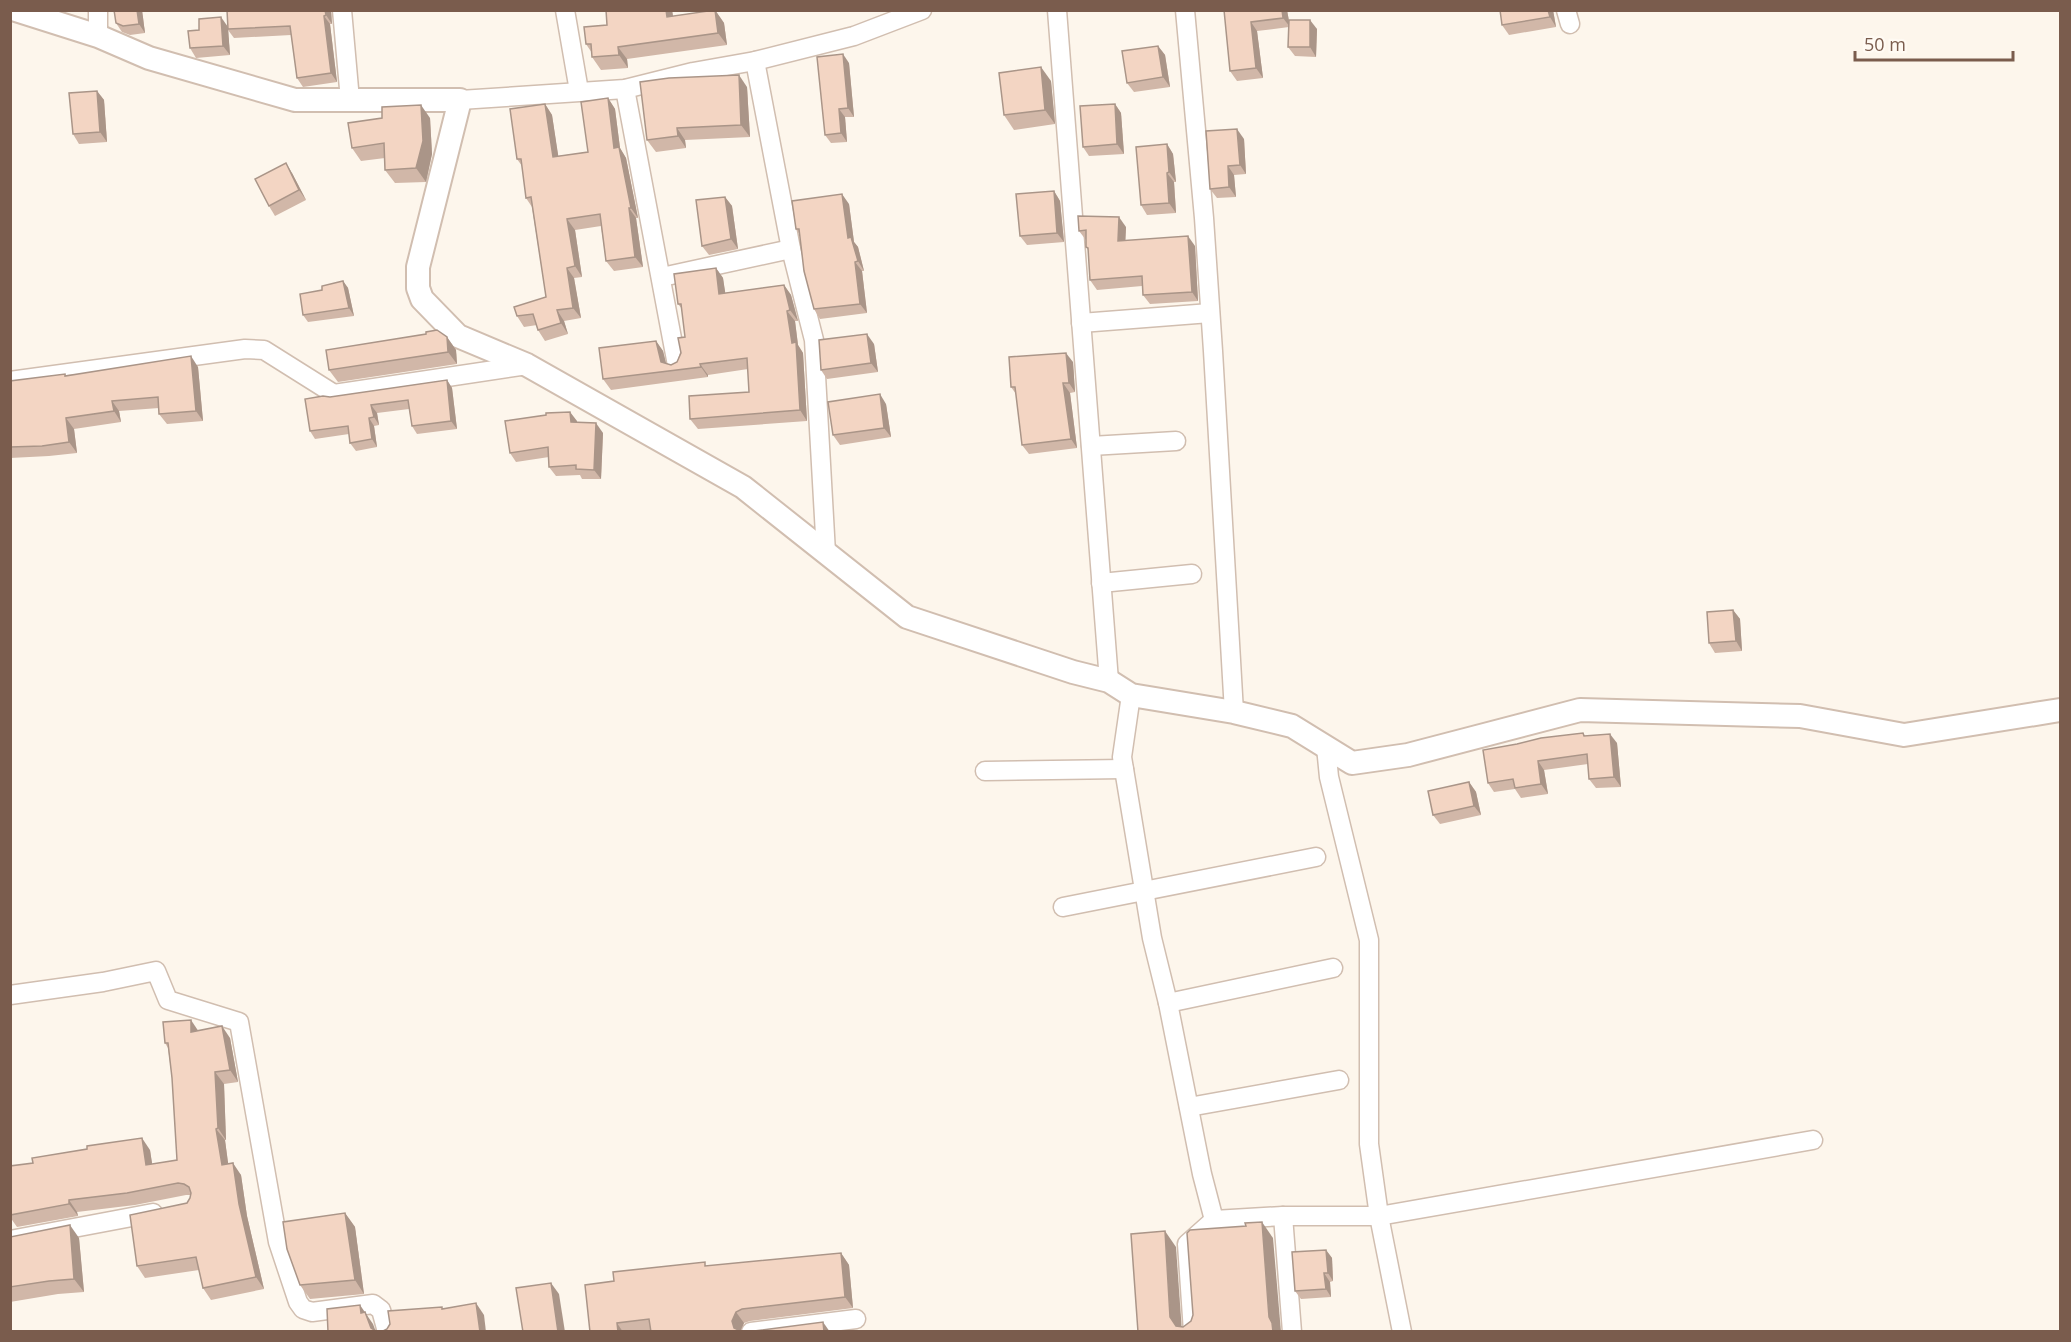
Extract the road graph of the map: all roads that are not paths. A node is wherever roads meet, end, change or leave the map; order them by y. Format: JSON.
{"nodes":[{"id":1,"x":16,"y":10,"type":"edge"},
{"id":2,"x":98,"y":10,"type":"edge"},
{"id":3,"x":342,"y":10,"type":"edge"},
{"id":4,"x":565,"y":10,"type":"edge"},
{"id":5,"x":922,"y":10,"type":"edge"},
{"id":6,"x":1057,"y":10,"type":"edge"},
{"id":7,"x":1185,"y":10,"type":"edge"},
{"id":8,"x":98,"y":36,"type":"junction"},
{"id":9,"x":755,"y":61,"type":"junction"},
{"id":10,"x":625,"y":89,"type":"junction"},
{"id":11,"x":579,"y":91,"type":"junction"},
{"id":12,"x":350,"y":100,"type":"junction"},
{"id":13,"x":460,"y":100,"type":"junction"},
{"id":14,"x":790,"y":249,"type":"junction"},
{"id":15,"x":661,"y":278,"type":"junction"},
{"id":16,"x":1210,"y":313,"type":"junction"},
{"id":17,"x":1082,"y":323,"type":"junction"},
{"id":18,"x":527,"y":365,"type":"junction"},
{"id":19,"x":677,"y":365,"type":"edge"},
{"id":20,"x":10,"y":381,"type":"edge"},
{"id":21,"x":1176,"y":441,"type":"dead end"},
{"id":22,"x":1091,"y":446,"type":"junction"},
{"id":23,"x":826,"y":553,"type":"junction"},
{"id":24,"x":1192,"y":574,"type":"dead end"},
{"id":25,"x":1101,"y":583,"type":"junction"},
{"id":26,"x":1109,"y":681,"type":"junction"},
{"id":27,"x":1131,"y":695,"type":"junction"},
{"id":28,"x":2061,"y":710,"type":"edge"},
{"id":29,"x":1234,"y":712,"type":"junction"},
{"id":30,"x":1326,"y":747,"type":"junction"},
{"id":31,"x":1125,"y":769,"type":"junction"},
{"id":32,"x":985,"y":771,"type":"dead end"},
{"id":33,"x":1316,"y":857,"type":"dead end"},
{"id":34,"x":1144,"y":891,"type":"junction"},
{"id":35,"x":1064,"y":907,"type":"dead end"},
{"id":36,"x":1333,"y":968,"type":"dead end"},
{"id":37,"x":10,"y":995,"type":"edge"},
{"id":38,"x":1168,"y":1003,"type":"junction"},
{"id":39,"x":1339,"y":1080,"type":"dead end"},
{"id":40,"x":1189,"y":1107,"type":"junction"},
{"id":41,"x":1813,"y":1140,"type":"dead end"},
{"id":42,"x":166,"y":1210,"type":"edge"},
{"id":43,"x":1283,"y":1216,"type":"junction"},
{"id":44,"x":1379,"y":1216,"type":"junction"},
{"id":45,"x":1214,"y":1220,"type":"junction"},
{"id":46,"x":10,"y":1240,"type":"edge"},
{"id":47,"x":856,"y":1320,"type":"dead end"},
{"id":48,"x":387,"y":1332,"type":"edge"},
{"id":49,"x":752,"y":1332,"type":"edge"},
{"id":50,"x":1193,"y":1332,"type":"edge"},
{"id":51,"x":1292,"y":1332,"type":"edge"},
{"id":52,"x":1402,"y":1332,"type":"edge"}],
"edges":[{"from":1,"to":8,"type":"street"},
{"from":2,"to":8,"type":"street"},
{"from":3,"to":12,"type":"street"},
{"from":4,"to":11,"type":"street"},
{"from":5,"to":9,"type":"street"},
{"from":6,"to":17,"type":"street"},
{"from":7,"to":16,"type":"street"},
{"from":8,"to":12,"type":"street"},
{"from":9,"to":10,"type":"street"},
{"from":9,"to":14,"type":"street"},
{"from":10,"to":11,"type":"street"},
{"from":10,"to":15,"type":"street"},
{"from":11,"to":13,"type":"street"},
{"from":12,"to":13,"type":"street"},
{"from":13,"to":18,"type":"street"},
{"from":14,"to":15,"type":"street"},
{"from":14,"to":23,"type":"street"},
{"from":15,"to":19,"type":"street"},
{"from":16,"to":17,"type":"street"},
{"from":16,"to":29,"type":"street"},
{"from":17,"to":22,"type":"street"},
{"from":18,"to":20,"type":"street"},
{"from":18,"to":23,"type":"street"},
{"from":21,"to":22,"type":"street"},
{"from":22,"to":25,"type":"street"},
{"from":23,"to":26,"type":"street"},
{"from":24,"to":25,"type":"street"},
{"from":25,"to":26,"type":"street"},
{"from":26,"to":27,"type":"street"},
{"from":27,"to":29,"type":"street"},
{"from":27,"to":31,"type":"street"},
{"from":28,"to":30,"type":"street"},
{"from":29,"to":30,"type":"street"},
{"from":30,"to":44,"type":"street"},
{"from":31,"to":32,"type":"street"},
{"from":31,"to":34,"type":"street"},
{"from":33,"to":34,"type":"street"},
{"from":34,"to":35,"type":"street"},
{"from":34,"to":38,"type":"street"},
{"from":36,"to":38,"type":"street"},
{"from":37,"to":48,"type":"street"},
{"from":38,"to":40,"type":"street"},
{"from":39,"to":40,"type":"street"},
{"from":40,"to":45,"type":"street"},
{"from":41,"to":44,"type":"street"},
{"from":42,"to":46,"type":"street"},
{"from":43,"to":44,"type":"street"},
{"from":43,"to":45,"type":"street"},
{"from":43,"to":51,"type":"street"},
{"from":44,"to":52,"type":"street"},
{"from":45,"to":50,"type":"street"},
{"from":47,"to":49,"type":"street"}]}
